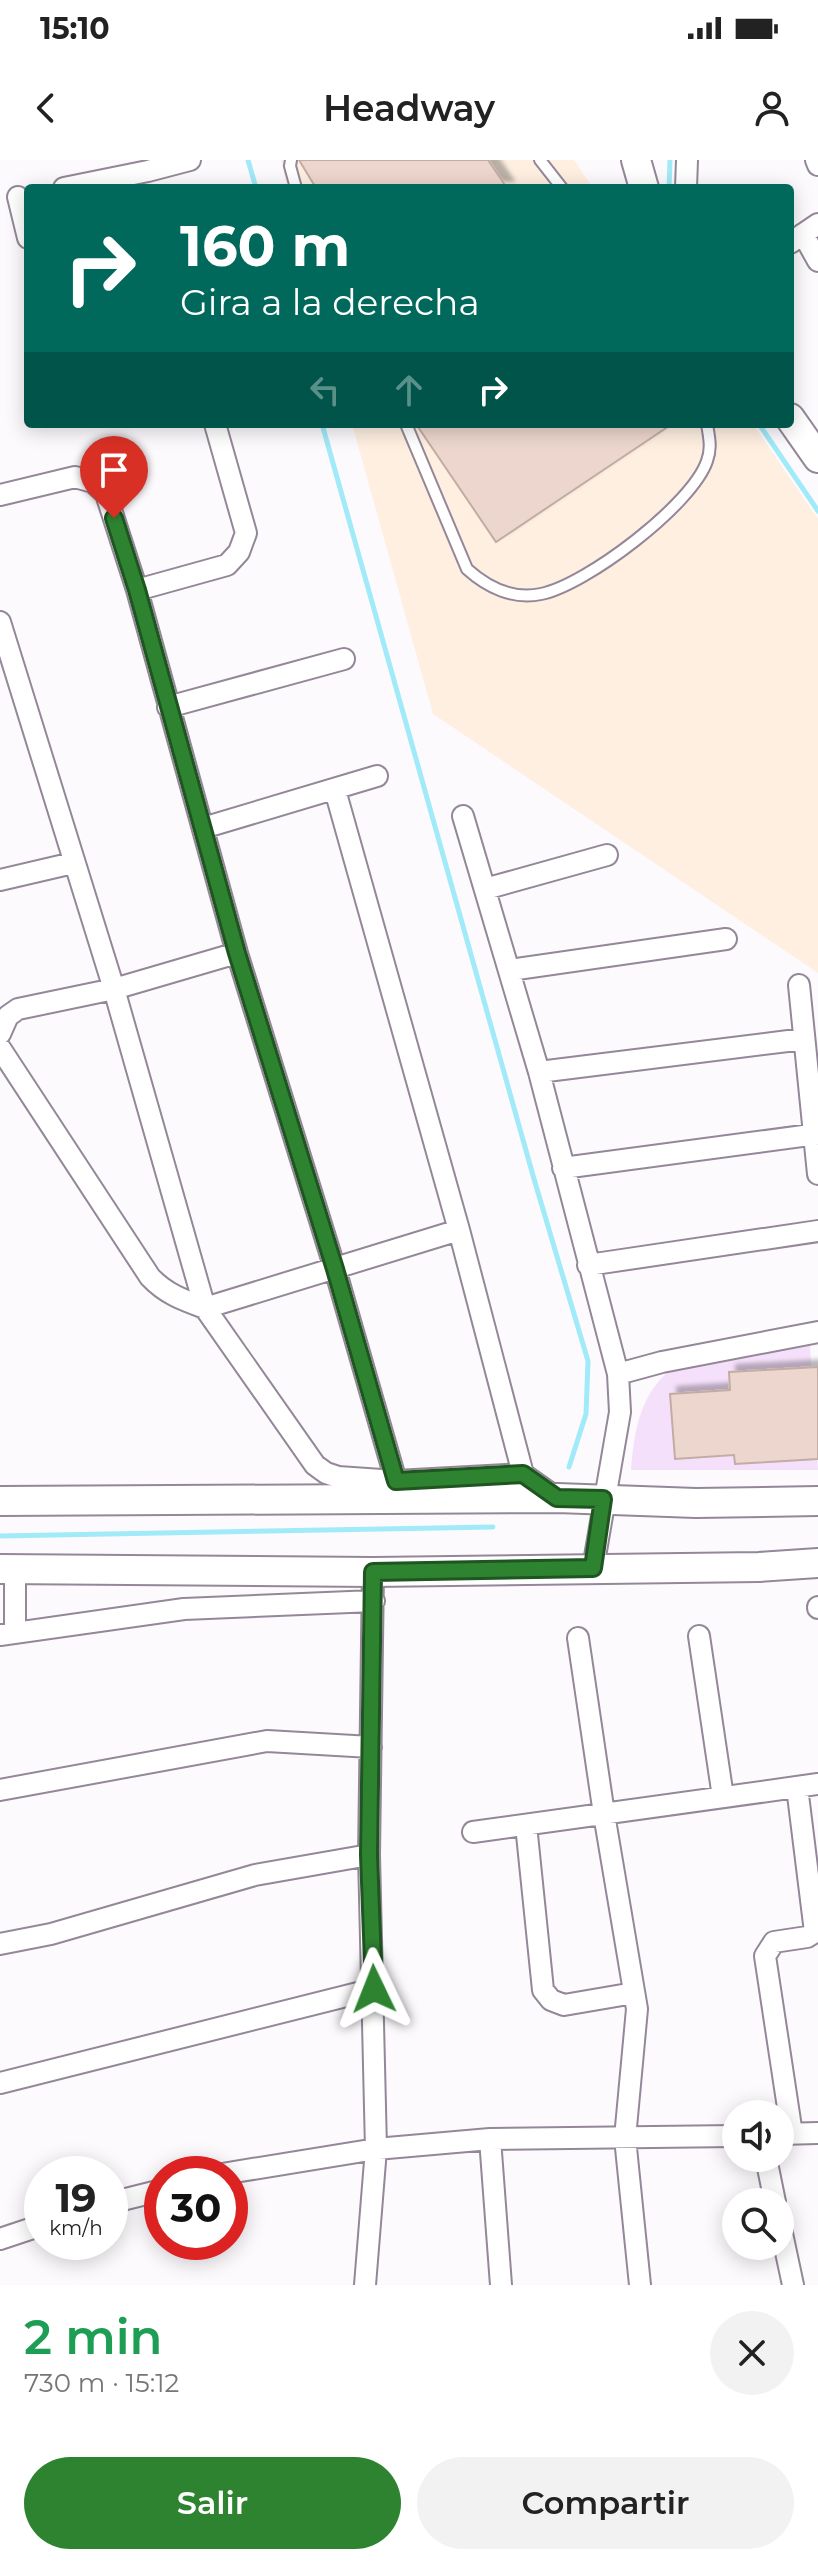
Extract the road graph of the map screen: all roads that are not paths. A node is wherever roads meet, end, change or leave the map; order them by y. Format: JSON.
{"nodes":[{"id":1,"x":190,"y":160,"type":"edge"},
{"id":2,"x":291,"y":160,"type":"edge"},
{"id":3,"x":540,"y":160,"type":"edge"},
{"id":4,"x":636,"y":160,"type":"edge"},
{"id":5,"x":687,"y":160,"type":"edge"},
{"id":6,"x":150,"y":180,"type":"edge"},
{"id":7,"x":107,"y":184,"type":"edge"},
{"id":8,"x":295,"y":184,"type":"edge"},
{"id":9,"x":559,"y":184,"type":"edge"},
{"id":10,"x":643,"y":184,"type":"edge"},
{"id":11,"x":686,"y":184,"type":"edge"},
{"id":12,"x":15,"y":198,"type":"edge"},
{"id":13,"x":24,"y":226,"type":"edge"},
{"id":14,"x":804,"y":234,"type":"edge"},
{"id":15,"x":818,"y":261,"type":"edge"},
{"id":16,"x":794,"y":424,"type":"edge"},
{"id":17,"x":216,"y":428,"type":"edge"},
{"id":18,"x":408,"y":428,"type":"edge"},
{"id":19,"x":708,"y":428,"type":"edge"},
{"id":20,"x":818,"y":458,"type":"edge"},
{"id":21,"x":0,"y":495,"type":"edge"},
{"id":22,"x":137,"y":590,"type":"junction"},
{"id":23,"x":1,"y":626,"type":"edge"},
{"id":24,"x":344,"y":659,"type":"dead end"},
{"id":25,"x":168,"y":707,"type":"junction"},
{"id":26,"x":377,"y":776,"type":"dead end"},
{"id":27,"x":335,"y":790,"type":"junction"},
{"id":28,"x":463,"y":816,"type":"dead end"},
{"id":29,"x":203,"y":828,"type":"junction"},
{"id":30,"x":607,"y":855,"type":"dead end"},
{"id":31,"x":73,"y":863,"type":"junction"},
{"id":32,"x":0,"y":880,"type":"edge"},
{"id":33,"x":485,"y":889,"type":"junction"},
{"id":34,"x":726,"y":939,"type":"dead end"},
{"id":35,"x":237,"y":953,"type":"junction"},
{"id":36,"x":510,"y":970,"type":"junction"},
{"id":37,"x":799,"y":985,"type":"dead end"},
{"id":38,"x":114,"y":989,"type":"junction"},
{"id":39,"x":0,"y":1034,"type":"edge"},
{"id":40,"x":804,"y":1039,"type":"junction"},
{"id":41,"x":0,"y":1048,"type":"edge"},
{"id":42,"x":539,"y":1072,"type":"junction"},
{"id":43,"x":816,"y":1134,"type":"edge"},
{"id":44,"x":563,"y":1168,"type":"junction"},
{"id":45,"x":818,"y":1174,"type":"edge"},
{"id":46,"x":459,"y":1230,"type":"junction"},
{"id":47,"x":818,"y":1231,"type":"edge"},
{"id":48,"x":588,"y":1265,"type":"junction"},
{"id":49,"x":335,"y":1269,"type":"junction"},
{"id":50,"x":205,"y":1308,"type":"junction"},
{"id":51,"x":818,"y":1332,"type":"edge"},
{"id":52,"x":618,"y":1374,"type":"junction"},
{"id":53,"x":523,"y":1474,"type":"junction"},
{"id":54,"x":396,"y":1481,"type":"junction"},
{"id":55,"x":557,"y":1498,"type":"junction"},
{"id":56,"x":603,"y":1499,"type":"junction"},
{"id":57,"x":0,"y":1501,"type":"edge"},
{"id":58,"x":818,"y":1501,"type":"edge"},
{"id":59,"x":818,"y":1563,"type":"edge"},
{"id":60,"x":7,"y":1568,"type":"edge"},
{"id":61,"x":593,"y":1568,"type":"junction"},
{"id":62,"x":373,"y":1572,"type":"junction"},
{"id":63,"x":374,"y":1601,"type":"junction"},
{"id":64,"x":8,"y":1633,"type":"edge"},
{"id":65,"x":699,"y":1636,"type":"dead end"},
{"id":66,"x":578,"y":1638,"type":"dead end"},
{"id":67,"x":371,"y":1747,"type":"junction"},
{"id":68,"x":818,"y":1784,"type":"edge"},
{"id":69,"x":797,"y":1787,"type":"junction"},
{"id":70,"x":0,"y":1790,"type":"edge"},
{"id":71,"x":723,"y":1797,"type":"junction"},
{"id":72,"x":604,"y":1814,"type":"junction"},
{"id":73,"x":526,"y":1825,"type":"junction"},
{"id":74,"x":473,"y":1832,"type":"dead end"},
{"id":75,"x":369,"y":1855,"type":"junction"},
{"id":76,"x":0,"y":1944,"type":"edge"},
{"id":77,"x":374,"y":1989,"type":"junction"},
{"id":78,"x":634,"y":1993,"type":"junction"},
{"id":79,"x":0,"y":2083,"type":"edge"},
{"id":80,"x":782,"y":2100,"type":"edge"},
{"id":81,"x":818,"y":2133,"type":"edge"},
{"id":82,"x":794,"y":2134,"type":"edge"},
{"id":83,"x":722,"y":2136,"type":"edge"},
{"id":84,"x":625,"y":2138,"type":"junction"},
{"id":85,"x":490,"y":2139,"type":"junction"},
{"id":86,"x":376,"y":2149,"type":"junction"},
{"id":87,"x":248,"y":2170,"type":"edge"},
{"id":88,"x":24,"y":2231,"type":"edge"},
{"id":89,"x":0,"y":2239,"type":"edge"},
{"id":90,"x":788,"y":2260,"type":"edge"},
{"id":91,"x":365,"y":2285,"type":"edge"},
{"id":92,"x":501,"y":2285,"type":"edge"},
{"id":93,"x":640,"y":2285,"type":"edge"},
{"id":94,"x":793,"y":2285,"type":"edge"}],
"edges":[{"from":1,"to":6,"type":"street"},
{"from":2,"to":8,"type":"lane"},
{"from":3,"to":9,"type":"lane"},
{"from":4,"to":10,"type":"main road"},
{"from":5,"to":11,"type":"street"},
{"from":6,"to":7,"type":"street"},
{"from":12,"to":13,"type":"street"},
{"from":14,"to":15,"type":"street"},
{"from":16,"to":20,"type":"main road"},
{"from":17,"to":22,"type":"street"},
{"from":18,"to":19,"type":"lane"},
{"from":21,"to":22,"type":"street"},
{"from":22,"to":25,"type":"street"},
{"from":23,"to":31,"type":"street"},
{"from":24,"to":25,"type":"street"},
{"from":25,"to":29,"type":"street"},
{"from":26,"to":27,"type":"street"},
{"from":27,"to":29,"type":"street"},
{"from":27,"to":46,"type":"street"},
{"from":28,"to":33,"type":"street"},
{"from":29,"to":35,"type":"street"},
{"from":30,"to":33,"type":"street"},
{"from":31,"to":32,"type":"street"},
{"from":31,"to":38,"type":"street"},
{"from":33,"to":36,"type":"street"},
{"from":34,"to":36,"type":"street"},
{"from":35,"to":38,"type":"street"},
{"from":35,"to":49,"type":"street"},
{"from":36,"to":42,"type":"street"},
{"from":37,"to":40,"type":"street"},
{"from":38,"to":39,"type":"street"},
{"from":38,"to":50,"type":"street"},
{"from":40,"to":42,"type":"street"},
{"from":40,"to":43,"type":"street"},
{"from":41,"to":50,"type":"street"},
{"from":42,"to":44,"type":"street"},
{"from":43,"to":44,"type":"street"},
{"from":43,"to":45,"type":"street"},
{"from":44,"to":48,"type":"street"},
{"from":46,"to":49,"type":"street"},
{"from":46,"to":53,"type":"street"},
{"from":47,"to":48,"type":"street"},
{"from":48,"to":52,"type":"street"},
{"from":49,"to":50,"type":"street"},
{"from":49,"to":54,"type":"street"},
{"from":50,"to":54,"type":"street"},
{"from":51,"to":52,"type":"street"},
{"from":52,"to":56,"type":"street"},
{"from":53,"to":54,"type":"street"},
{"from":53,"to":55,"type":"street"},
{"from":55,"to":56,"type":"main road"},
{"from":55,"to":57,"type":"main road"},
{"from":56,"to":58,"type":"main road"},
{"from":56,"to":61,"type":"street"},
{"from":59,"to":61,"type":"main road"},
{"from":60,"to":62,"type":"main road"},
{"from":60,"to":64,"type":"street"},
{"from":61,"to":62,"type":"main road"},
{"from":62,"to":63,"type":"street"},
{"from":63,"to":64,"type":"street"},
{"from":63,"to":67,"type":"street"},
{"from":65,"to":71,"type":"street"},
{"from":66,"to":72,"type":"street"},
{"from":67,"to":70,"type":"street"},
{"from":67,"to":75,"type":"street"},
{"from":68,"to":69,"type":"street"},
{"from":69,"to":71,"type":"street"},
{"from":69,"to":80,"type":"street"},
{"from":71,"to":72,"type":"street"},
{"from":72,"to":73,"type":"street"},
{"from":72,"to":78,"type":"street"},
{"from":73,"to":74,"type":"street"},
{"from":73,"to":78,"type":"street"},
{"from":75,"to":76,"type":"street"},
{"from":75,"to":77,"type":"street"},
{"from":77,"to":79,"type":"street"},
{"from":77,"to":86,"type":"street"},
{"from":78,"to":84,"type":"street"},
{"from":81,"to":82,"type":"street"},
{"from":83,"to":84,"type":"street"},
{"from":84,"to":85,"type":"street"},
{"from":84,"to":93,"type":"street"},
{"from":85,"to":86,"type":"street"},
{"from":85,"to":92,"type":"street"},
{"from":86,"to":87,"type":"street"},
{"from":86,"to":91,"type":"street"},
{"from":88,"to":89,"type":"street"},
{"from":90,"to":94,"type":"street"}]}
